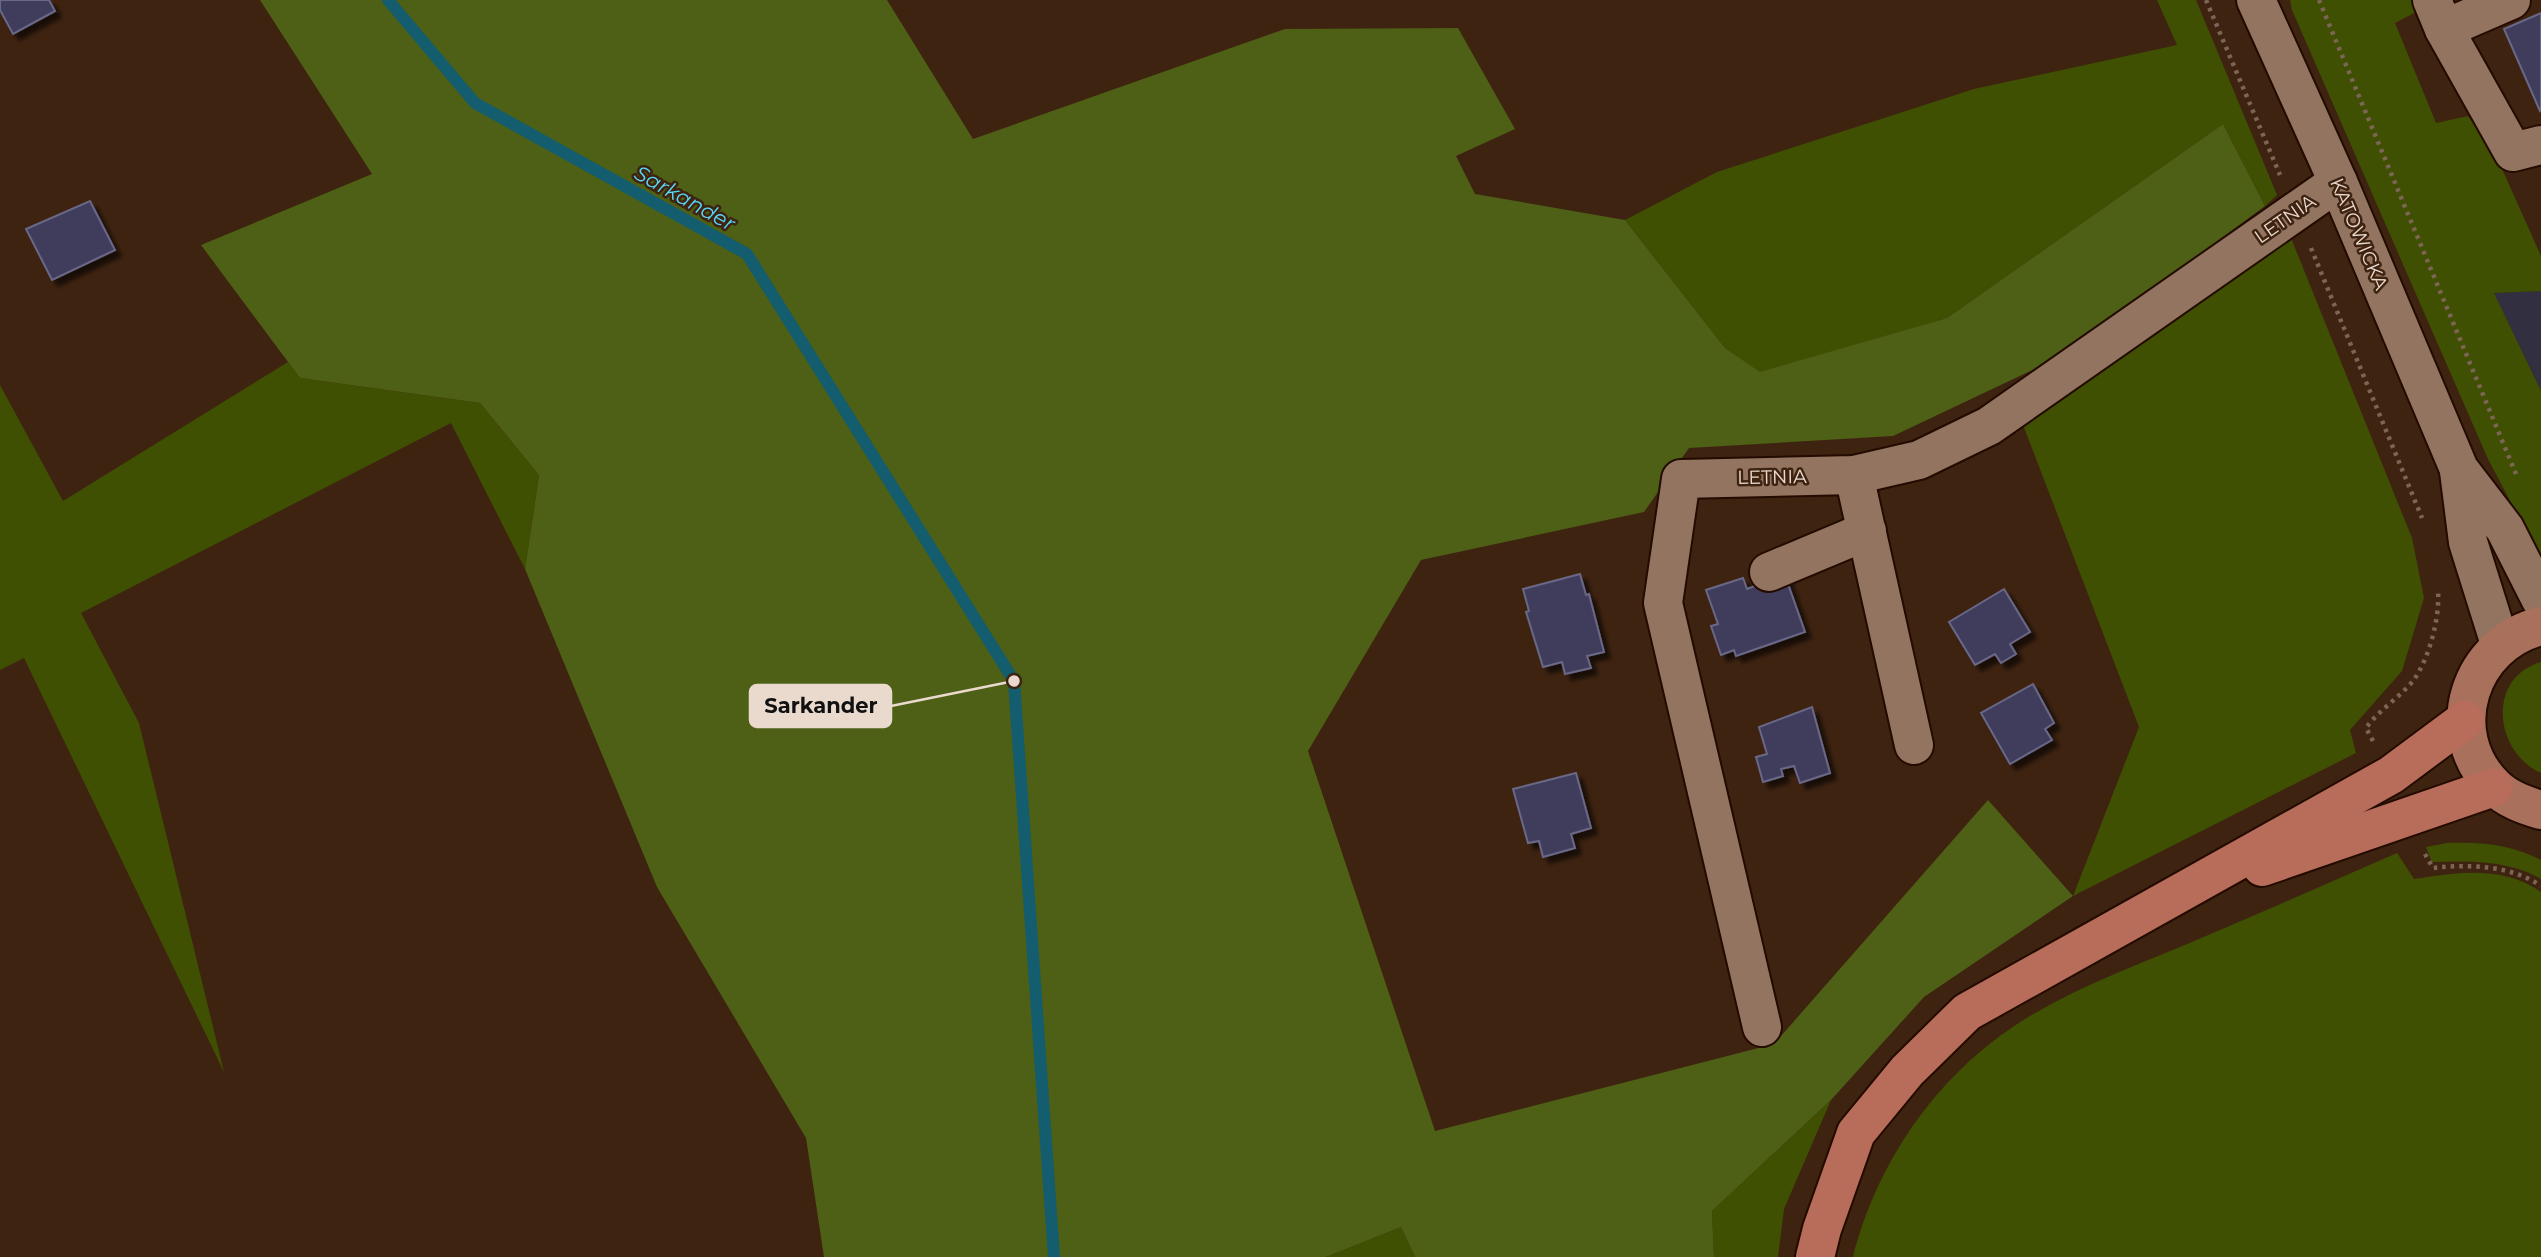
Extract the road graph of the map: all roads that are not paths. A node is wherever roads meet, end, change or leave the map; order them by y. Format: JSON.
{"nodes":[{"id":1,"x":2256,"y":0,"type":"edge"},
{"id":2,"x":2511,"y":0,"type":"edge"},
{"id":3,"x":2438,"y":14,"type":"edge"},
{"id":4,"x":2541,"y":145,"type":"edge"},
{"id":5,"x":2338,"y":182,"type":"junction"},
{"id":6,"x":2459,"y":469,"type":"junction"},
{"id":7,"x":1854,"y":475,"type":"junction"},
{"id":8,"x":1867,"y":531,"type":"junction"},
{"id":9,"x":1769,"y":572,"type":"dead end"},
{"id":10,"x":2541,"y":600,"type":"edge"},
{"id":11,"x":2541,"y":626,"type":"edge"},
{"id":12,"x":2500,"y":644,"type":"junction"},
{"id":13,"x":2465,"y":720,"type":"junction"},
{"id":14,"x":1914,"y":745,"type":"dead end"},
{"id":15,"x":2494,"y":787,"type":"junction"},
{"id":16,"x":2541,"y":810,"type":"edge"},
{"id":17,"x":2180,"y":895,"type":"junction"},
{"id":18,"x":1762,"y":1027,"type":"dead end"},
{"id":19,"x":1815,"y":1257,"type":"edge"}],
"edges":[{"from":1,"to":5,"type":"street","name":"KATOWICKA"},
{"from":2,"to":3,"type":"street"},
{"from":3,"to":4,"type":"street"},
{"from":5,"to":6,"type":"street","name":"KATOWICKA"},
{"from":5,"to":7,"type":"street","name":"LETNIA"},
{"from":6,"to":10,"type":"street","name":"KATOWICKA"},
{"from":6,"to":12,"type":"street","name":"KATOWICKA"},
{"from":7,"to":8,"type":"street"},
{"from":7,"to":18,"type":"street","name":"LETNIA"},
{"from":8,"to":9,"type":"street"},
{"from":8,"to":14,"type":"street"},
{"from":11,"to":12,"type":"main road"},
{"from":12,"to":13,"type":"main road"},
{"from":13,"to":15,"type":"main road"},
{"from":13,"to":17,"type":"highway"},
{"from":15,"to":16,"type":"main road"},
{"from":15,"to":17,"type":"highway"},
{"from":17,"to":19,"type":"highway"}]}
